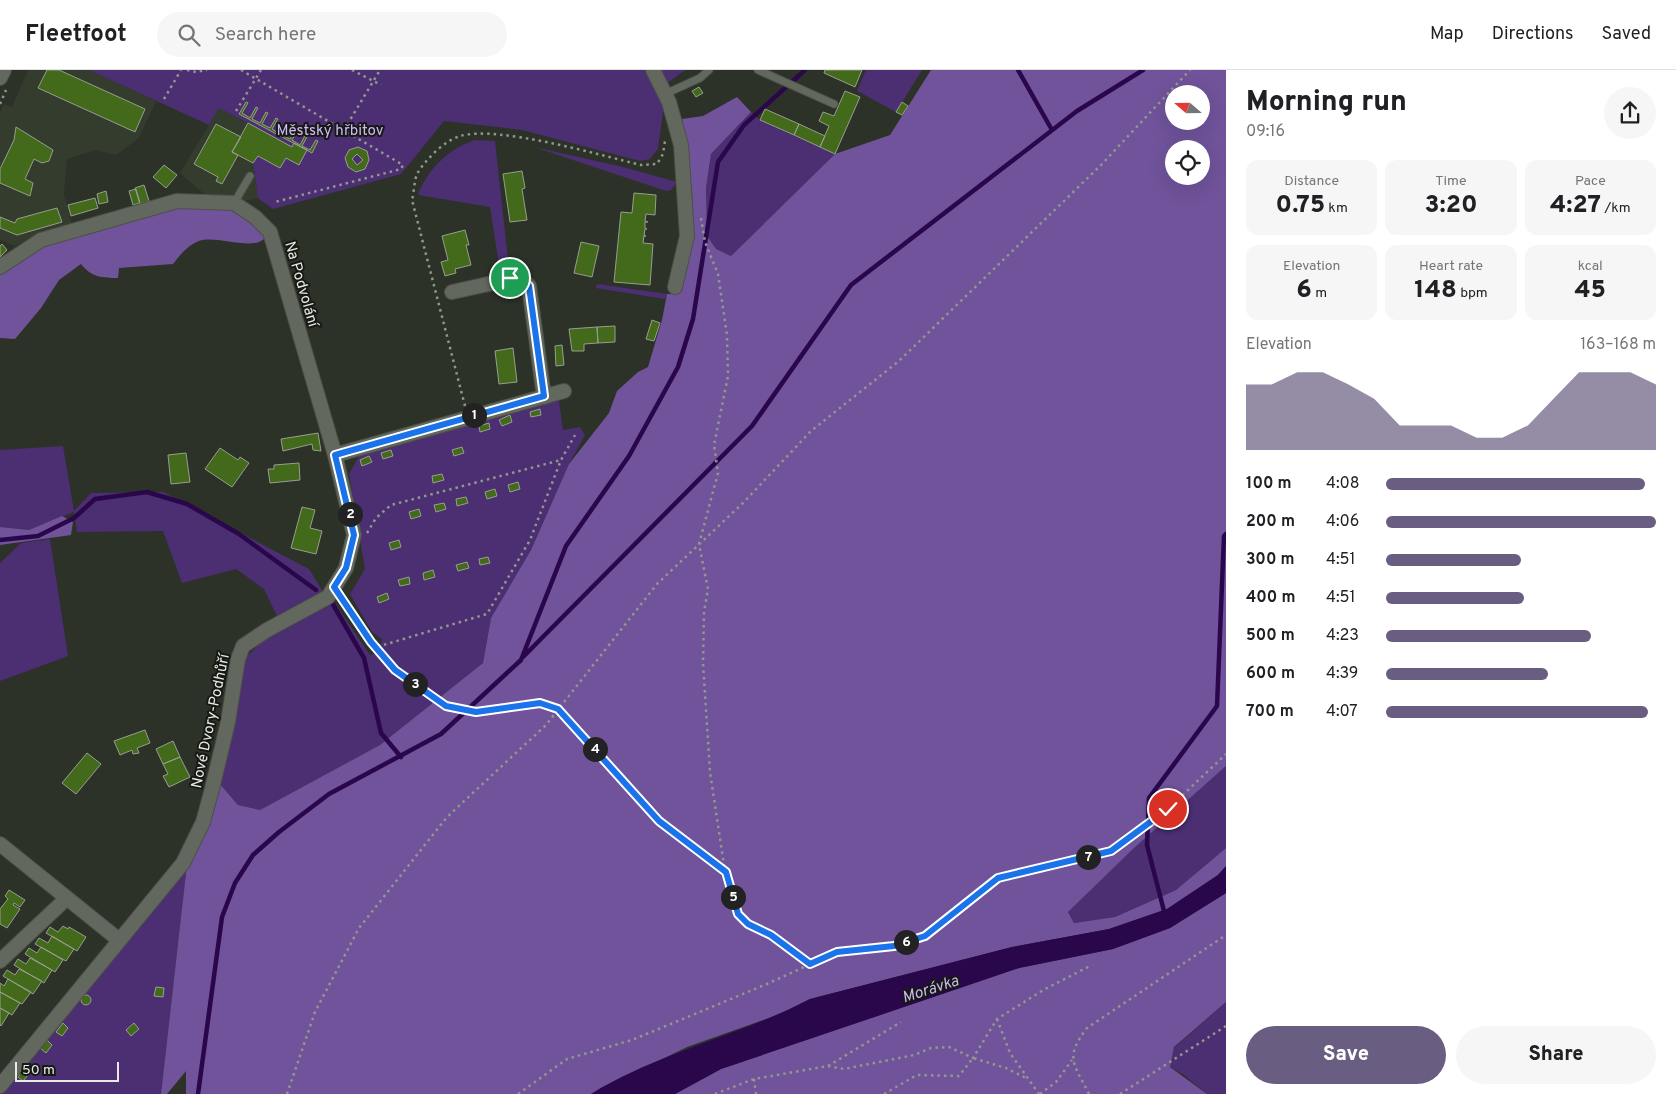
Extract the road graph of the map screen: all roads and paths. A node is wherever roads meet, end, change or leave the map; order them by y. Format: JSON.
{"nodes":[{"id":1,"x":4,"y":70,"type":"edge"},
{"id":2,"x":180,"y":70,"type":"edge"},
{"id":3,"x":187,"y":70,"type":"edge"},
{"id":4,"x":207,"y":70,"type":"edge"},
{"id":5,"x":241,"y":70,"type":"edge"},
{"id":6,"x":261,"y":70,"type":"edge"},
{"id":7,"x":352,"y":70,"type":"edge"},
{"id":8,"x":380,"y":70,"type":"edge"},
{"id":9,"x":653,"y":70,"type":"edge"},
{"id":10,"x":709,"y":70,"type":"edge"},
{"id":11,"x":758,"y":70,"type":"edge"},
{"id":12,"x":1190,"y":70,"type":"edge"},
{"id":13,"x":0,"y":78,"type":"edge"},
{"id":14,"x":256,"y":78,"type":"junction"},
{"id":15,"x":374,"y":81,"type":"junction"},
{"id":16,"x":381,"y":85,"type":"dead end"},
{"id":17,"x":665,"y":94,"type":"junction"},
{"id":18,"x":164,"y":99,"type":"dead end"},
{"id":19,"x":834,"y":104,"type":"dead end"},
{"id":20,"x":236,"y":111,"type":"dead end"},
{"id":21,"x":344,"y":130,"type":"junction"},
{"id":22,"x":665,"y":137,"type":"dead end"},
{"id":23,"x":250,"y":176,"type":"dead end"},
{"id":24,"x":275,"y":202,"type":"dead end"},
{"id":25,"x":234,"y":203,"type":"junction"},
{"id":26,"x":700,"y":213,"type":"dead end"},
{"id":27,"x":0,"y":267,"type":"edge"},
{"id":28,"x":675,"y":287,"type":"dead end"},
{"id":29,"x":452,"y":292,"type":"dead end"},
{"id":30,"x":564,"y":391,"type":"dead end"},
{"id":31,"x":544,"y":396,"type":"junction"},
{"id":32,"x":468,"y":416,"type":"junction"},
{"id":33,"x":575,"y":434,"type":"dead end"},
{"id":34,"x":335,"y":455,"type":"junction"},
{"id":35,"x":561,"y":460,"type":"junction"},
{"id":36,"x":362,"y":540,"type":"dead end"},
{"id":37,"x":700,"y":544,"type":"junction"},
{"id":38,"x":334,"y":587,"type":"junction"},
{"id":39,"x":371,"y":642,"type":"junction"},
{"id":40,"x":558,"y":709,"type":"junction"},
{"id":41,"x":1226,"y":754,"type":"edge"},
{"id":42,"x":0,"y":844,"type":"edge"},
{"id":43,"x":726,"y":872,"type":"junction"},
{"id":44,"x":66,"y":898,"type":"junction"},
{"id":45,"x":1226,"y":935,"type":"edge"},
{"id":46,"x":119,"y":940,"type":"junction"},
{"id":47,"x":0,"y":961,"type":"edge"},
{"id":48,"x":810,"y":964,"type":"junction"},
{"id":49,"x":1092,"y":965,"type":"dead end"},
{"id":50,"x":997,"y":1019,"type":"junction"},
{"id":51,"x":901,"y":1022,"type":"dead end"},
{"id":52,"x":1226,"y":1026,"type":"edge"},
{"id":53,"x":973,"y":1058,"type":"junction"},
{"id":54,"x":1072,"y":1060,"type":"junction"},
{"id":55,"x":828,"y":1066,"type":"junction"},
{"id":56,"x":754,"y":1079,"type":"junction"},
{"id":57,"x":1028,"y":1079,"type":"junction"},
{"id":58,"x":0,"y":1086,"type":"edge"},
{"id":59,"x":286,"y":1094,"type":"edge"},
{"id":60,"x":518,"y":1094,"type":"edge"},
{"id":61,"x":715,"y":1094,"type":"edge"},
{"id":62,"x":756,"y":1094,"type":"edge"},
{"id":63,"x":884,"y":1094,"type":"edge"},
{"id":64,"x":1039,"y":1094,"type":"edge"},
{"id":65,"x":1089,"y":1094,"type":"edge"},
{"id":66,"x":1120,"y":1094,"type":"edge"}],
"edges":[{"from":1,"to":13,"type":"street"},
{"from":2,"to":18,"type":"path"},
{"from":3,"to":4,"type":"path"},
{"from":5,"to":14,"type":"path"},
{"from":6,"to":14,"type":"path"},
{"from":7,"to":15,"type":"path"},
{"from":8,"to":15,"type":"path"},
{"from":9,"to":17,"type":"street"},
{"from":10,"to":17,"type":"lane"},
{"from":11,"to":19,"type":"lane"},
{"from":12,"to":37,"type":"path"},
{"from":14,"to":20,"type":"path"},
{"from":14,"to":21,"type":"path"},
{"from":15,"to":16,"type":"path"},
{"from":15,"to":21,"type":"path"},
{"from":17,"to":28,"type":"street"},
{"from":21,"to":24,"type":"path"},
{"from":22,"to":32,"type":"path"},
{"from":23,"to":25,"type":"lane"},
{"from":25,"to":27,"type":"street"},
{"from":25,"to":34,"type":"street","name":"Na Podvolání"},
{"from":26,"to":37,"type":"path"},
{"from":29,"to":31,"type":"street"},
{"from":30,"to":31,"type":"street"},
{"from":31,"to":32,"type":"street"},
{"from":32,"to":34,"type":"street"},
{"from":33,"to":35,"type":"path"},
{"from":34,"to":38,"type":"street","name":"Nové Dvory-Podhůří"},
{"from":35,"to":36,"type":"path"},
{"from":35,"to":39,"type":"path"},
{"from":37,"to":40,"type":"path"},
{"from":37,"to":43,"type":"path"},
{"from":38,"to":39,"type":"path"},
{"from":38,"to":46,"type":"street","name":"Nové Dvory-Podhůří"},
{"from":39,"to":40,"type":"path"},
{"from":40,"to":43,"type":"path"},
{"from":40,"to":59,"type":"path"},
{"from":41,"to":48,"type":"path"},
{"from":42,"to":44,"type":"street"},
{"from":43,"to":48,"type":"path"},
{"from":44,"to":46,"type":"street"},
{"from":44,"to":47,"type":"street"},
{"from":45,"to":54,"type":"path"},
{"from":46,"to":58,"type":"street","name":"Nové Dvory-Podhůří"},
{"from":48,"to":60,"type":"path"},
{"from":49,"to":50,"type":"path"},
{"from":50,"to":53,"type":"path"},
{"from":50,"to":57,"type":"path"},
{"from":51,"to":55,"type":"path"},
{"from":52,"to":66,"type":"path"},
{"from":53,"to":55,"type":"path"},
{"from":53,"to":57,"type":"path"},
{"from":53,"to":63,"type":"path"},
{"from":54,"to":64,"type":"path"},
{"from":54,"to":65,"type":"path"},
{"from":55,"to":56,"type":"path"},
{"from":56,"to":61,"type":"path"},
{"from":56,"to":62,"type":"path"},
{"from":57,"to":64,"type":"path"}]}
